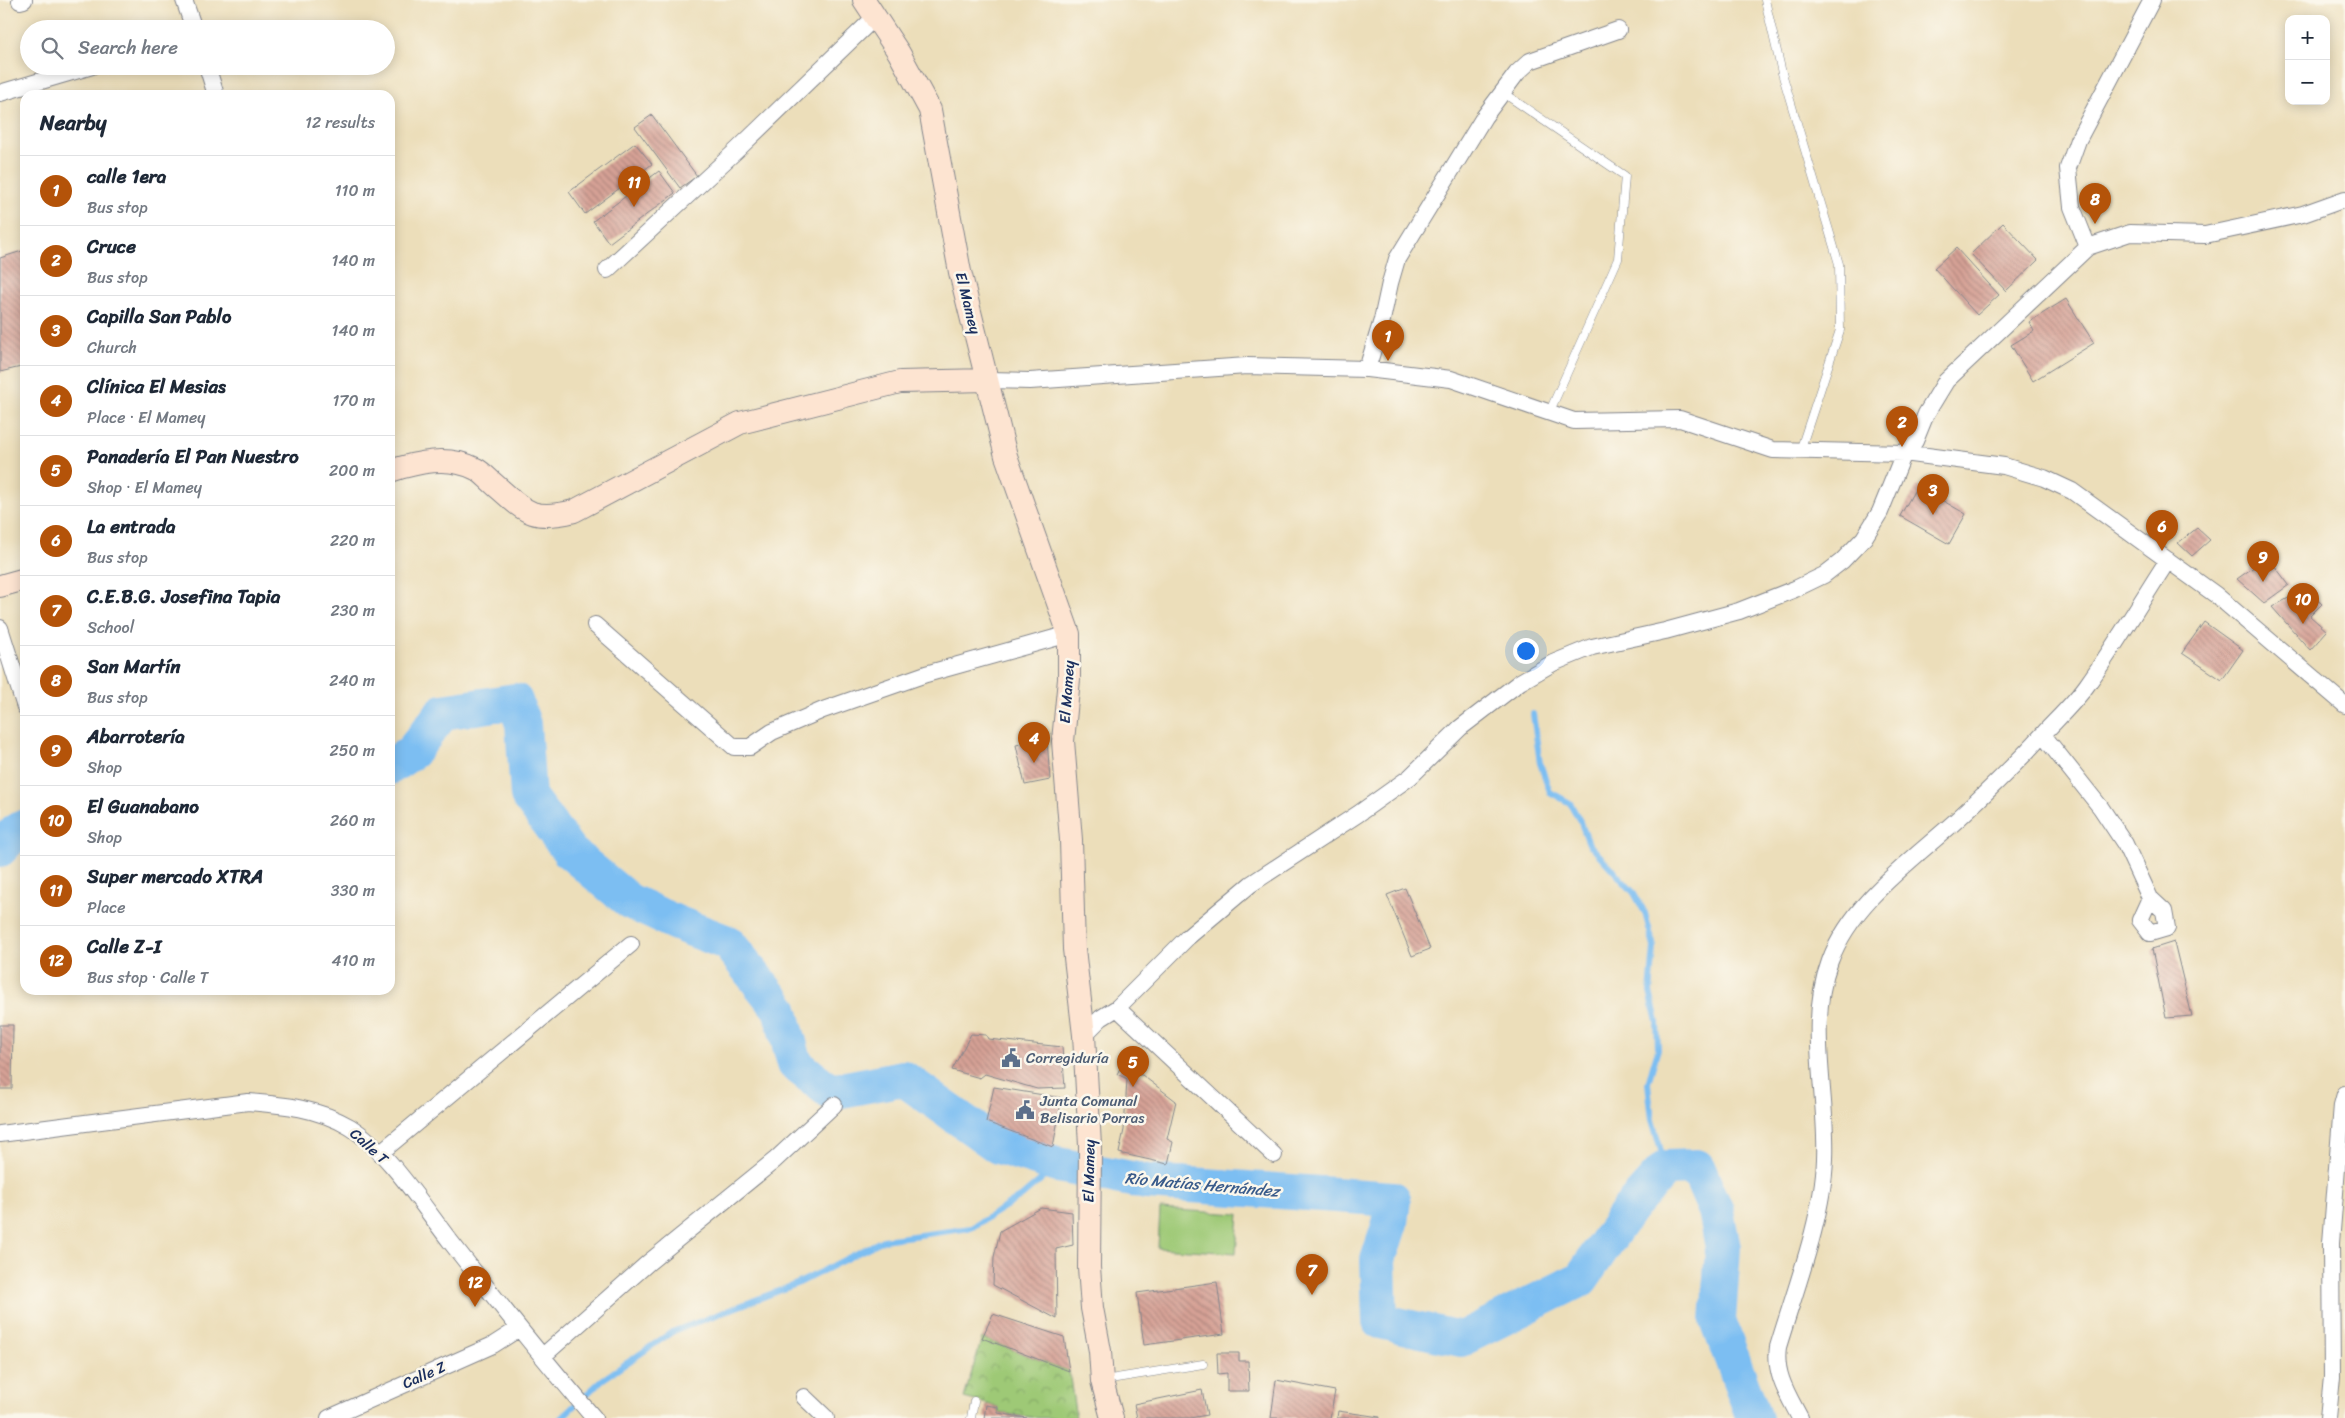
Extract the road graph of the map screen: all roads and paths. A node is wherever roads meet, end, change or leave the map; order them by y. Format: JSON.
{"nodes":[{"id":1,"x":184,"y":0,"type":"edge"},
{"id":2,"x":1765,"y":0,"type":"edge"},
{"id":3,"x":2152,"y":0,"type":"edge"},
{"id":4,"x":869,"y":9,"type":"edge"},
{"id":5,"x":191,"y":20,"type":"edge"},
{"id":6,"x":1618,"y":30,"type":"dead end"},
{"id":7,"x":61,"y":75,"type":"edge"},
{"id":8,"x":210,"y":75,"type":"edge"},
{"id":9,"x":214,"y":90,"type":"edge"},
{"id":10,"x":1502,"y":92,"type":"junction"},
{"id":11,"x":0,"y":93,"type":"edge"},
{"id":12,"x":2345,"y":199,"type":"edge"},
{"id":13,"x":2088,"y":247,"type":"junction"},
{"id":14,"x":607,"y":270,"type":"dead end"},
{"id":15,"x":1366,"y":369,"type":"junction"},
{"id":16,"x":987,"y":380,"type":"junction"},
{"id":17,"x":1549,"y":414,"type":"junction"},
{"id":18,"x":1800,"y":452,"type":"junction"},
{"id":19,"x":1904,"y":453,"type":"junction"},
{"id":20,"x":395,"y":469,"type":"edge"},
{"id":21,"x":2168,"y":560,"type":"junction"},
{"id":22,"x":20,"y":580,"type":"edge"},
{"id":23,"x":0,"y":586,"type":"edge"},
{"id":24,"x":595,"y":625,"type":"dead end"},
{"id":25,"x":0,"y":628,"type":"edge"},
{"id":26,"x":1069,"y":634,"type":"junction"},
{"id":27,"x":20,"y":691,"type":"edge"},
{"id":28,"x":2345,"y":705,"type":"edge"},
{"id":29,"x":2043,"y":735,"type":"junction"},
{"id":30,"x":2150,"y":898,"type":"dead end"},
{"id":31,"x":630,"y":944,"type":"dead end"},
{"id":32,"x":1117,"y":1008,"type":"junction"},
{"id":33,"x":1084,"y":1035,"type":"junction"},
{"id":34,"x":2345,"y":1094,"type":"edge"},
{"id":35,"x":834,"y":1105,"type":"dead end"},
{"id":36,"x":0,"y":1134,"type":"edge"},
{"id":37,"x":380,"y":1153,"type":"junction"},
{"id":38,"x":1274,"y":1155,"type":"dead end"},
{"id":39,"x":518,"y":1329,"type":"junction"},
{"id":40,"x":543,"y":1356,"type":"junction"},
{"id":41,"x":1203,"y":1364,"type":"dead end"},
{"id":42,"x":1102,"y":1381,"type":"junction"},
{"id":43,"x":804,"y":1397,"type":"dead end"},
{"id":44,"x":974,"y":1401,"type":"dead end"},
{"id":45,"x":592,"y":1416,"type":"edge"},
{"id":46,"x":328,"y":1418,"type":"edge"},
{"id":47,"x":826,"y":1418,"type":"edge"},
{"id":48,"x":971,"y":1418,"type":"edge"},
{"id":49,"x":1112,"y":1418,"type":"edge"},
{"id":50,"x":1800,"y":1418,"type":"edge"},
{"id":51,"x":2328,"y":1418,"type":"edge"}],
"edges":[{"from":1,"to":5,"type":"street"},
{"from":2,"to":18,"type":"lane"},
{"from":3,"to":13,"type":"street"},
{"from":4,"to":14,"type":"street"},
{"from":4,"to":16,"type":"street","name":"El Mamey"},
{"from":6,"to":10,"type":"street"},
{"from":7,"to":11,"type":"street"},
{"from":8,"to":9,"type":"street"},
{"from":10,"to":15,"type":"street"},
{"from":10,"to":17,"type":"lane"},
{"from":12,"to":13,"type":"street"},
{"from":13,"to":19,"type":"street"},
{"from":15,"to":16,"type":"street"},
{"from":15,"to":17,"type":"street"},
{"from":16,"to":20,"type":"street"},
{"from":16,"to":26,"type":"street","name":"El Mamey"},
{"from":17,"to":18,"type":"street"},
{"from":18,"to":19,"type":"street"},
{"from":19,"to":21,"type":"street"},
{"from":19,"to":32,"type":"street"},
{"from":21,"to":28,"type":"street"},
{"from":21,"to":29,"type":"street"},
{"from":22,"to":23,"type":"street"},
{"from":24,"to":26,"type":"street"},
{"from":25,"to":27,"type":"street"},
{"from":26,"to":33,"type":"street","name":"El Mamey"},
{"from":29,"to":30,"type":"street"},
{"from":29,"to":50,"type":"street"},
{"from":31,"to":37,"type":"street"},
{"from":32,"to":33,"type":"street"},
{"from":32,"to":38,"type":"street"},
{"from":33,"to":42,"type":"street","name":"El Mamey"},
{"from":34,"to":51,"type":"street"},
{"from":35,"to":40,"type":"street"},
{"from":36,"to":37,"type":"street","name":"Calle T"},
{"from":37,"to":39,"type":"street","name":"Calle T"},
{"from":39,"to":40,"type":"street","name":"Calle T"},
{"from":39,"to":46,"type":"street","name":"Calle Z"},
{"from":40,"to":45,"type":"street","name":"Calle T"},
{"from":41,"to":42,"type":"lane"},
{"from":42,"to":49,"type":"street","name":"El Mamey"},
{"from":43,"to":47,"type":"street"},
{"from":44,"to":48,"type":"lane"}]}
